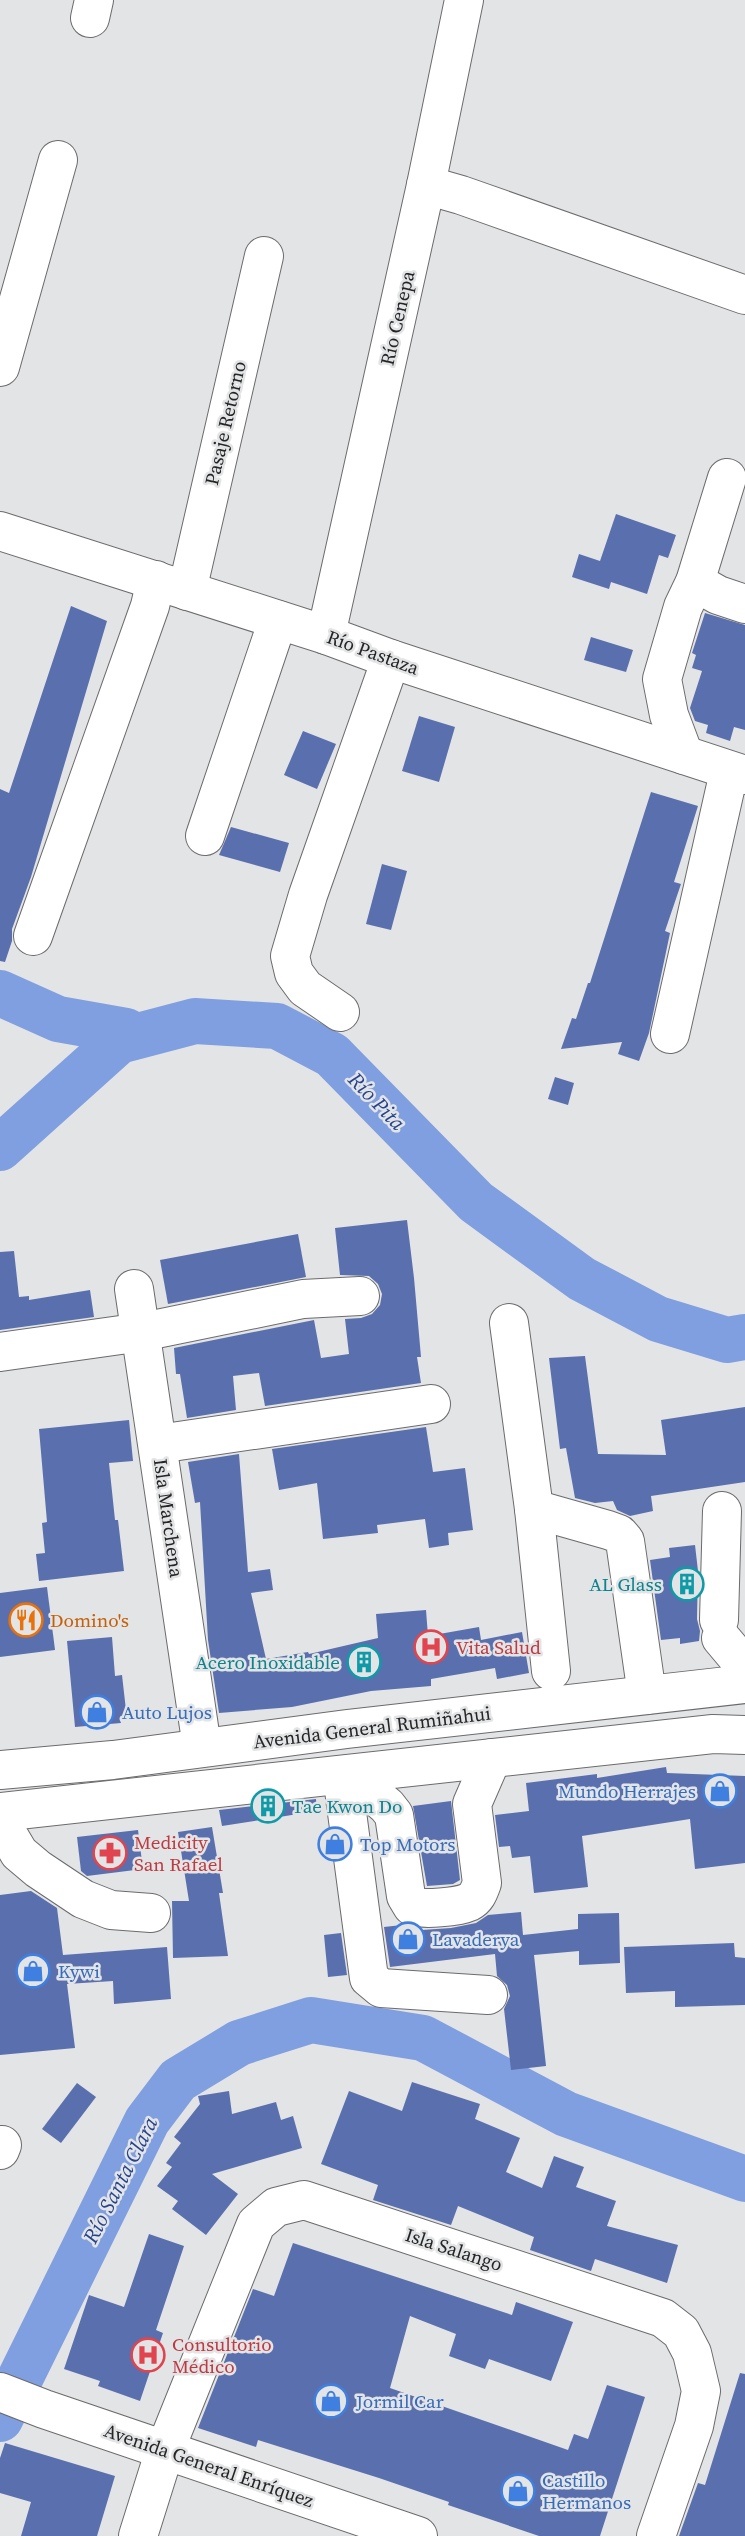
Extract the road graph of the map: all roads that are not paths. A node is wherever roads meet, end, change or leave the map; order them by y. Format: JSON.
{"nodes":[{"id":1,"x":464,"y":0,"type":"edge"},
{"id":2,"x":58,"y":160,"type":"dead end"},
{"id":3,"x":426,"y":185,"type":"junction"},
{"id":4,"x":264,"y":256,"type":"dead end"},
{"id":5,"x":745,"y":295,"type":"edge"},
{"id":6,"x":0,"y":366,"type":"edge"},
{"id":7,"x":727,"y":478,"type":"dead end"},
{"id":8,"x":0,"y":531,"type":"edge"},
{"id":9,"x":695,"y":582,"type":"junction"},
{"id":10,"x":171,"y":585,"type":"junction"},
{"id":11,"x":745,"y":604,"type":"edge"},
{"id":12,"x":278,"y":620,"type":"junction"},
{"id":13,"x":326,"y":635,"type":"junction"},
{"id":14,"x":391,"y":659,"type":"junction"},
{"id":15,"x":684,"y":755,"type":"junction"},
{"id":16,"x":737,"y":773,"type":"edge"},
{"id":17,"x":205,"y":836,"type":"dead end"},
{"id":18,"x":33,"y":936,"type":"dead end"},
{"id":19,"x":340,"y":1012,"type":"dead end"},
{"id":20,"x":670,"y":1034,"type":"dead end"},
{"id":21,"x":134,"y":1289,"type":"dead end"},
{"id":22,"x":360,"y":1296,"type":"dead end"},
{"id":23,"x":509,"y":1323,"type":"dead end"},
{"id":24,"x":142,"y":1332,"type":"junction"},
{"id":25,"x":0,"y":1352,"type":"edge"},
{"id":26,"x":431,"y":1404,"type":"dead end"},
{"id":27,"x":158,"y":1444,"type":"junction"},
{"id":28,"x":534,"y":1509,"type":"junction"},
{"id":29,"x":722,"y":1511,"type":"dead end"},
{"id":30,"x":551,"y":1671,"type":"dead end"},
{"id":31,"x":745,"y":1682,"type":"edge"},
{"id":32,"x":647,"y":1695,"type":"junction"},
{"id":33,"x":729,"y":1734,"type":"edge"},
{"id":34,"x":202,"y":1747,"type":"junction"},
{"id":35,"x":492,"y":1758,"type":"junction"},
{"id":36,"x":0,"y":1770,"type":"edge"},
{"id":37,"x":345,"y":1774,"type":"junction"},
{"id":38,"x":0,"y":1812,"type":"edge"},
{"id":39,"x":0,"y":1821,"type":"edge"},
{"id":40,"x":151,"y":1913,"type":"dead end"},
{"id":41,"x":488,"y":1995,"type":"dead end"},
{"id":42,"x":0,"y":2392,"type":"edge"},
{"id":43,"x":165,"y":2450,"type":"junction"},
{"id":44,"x":138,"y":2536,"type":"edge"},
{"id":45,"x":418,"y":2536,"type":"edge"},
{"id":46,"x":656,"y":2536,"type":"edge"}],
"edges":[{"from":1,"to":3,"type":"main road","name":"Río Cenepa"},
{"from":2,"to":6,"type":"main road"},
{"from":3,"to":5,"type":"main road"},
{"from":3,"to":13,"type":"main road","name":"Río Cenepa"},
{"from":4,"to":10,"type":"main road","name":"Pasaje Retorno"},
{"from":7,"to":9,"type":"main road"},
{"from":8,"to":10,"type":"main road","name":"Río Pastaza"},
{"from":9,"to":11,"type":"main road"},
{"from":9,"to":15,"type":"main road"},
{"from":10,"to":12,"type":"main road","name":"Río Pastaza"},
{"from":10,"to":18,"type":"main road","name":"Pasaje Retorno"},
{"from":12,"to":13,"type":"main road","name":"Río Pastaza"},
{"from":12,"to":17,"type":"main road"},
{"from":13,"to":14,"type":"main road","name":"Río Pastaza"},
{"from":14,"to":15,"type":"main road","name":"Río Pastaza"},
{"from":14,"to":19,"type":"main road"},
{"from":15,"to":16,"type":"main road","name":"Río Pastaza"},
{"from":16,"to":20,"type":"main road"},
{"from":21,"to":24,"type":"main road","name":"Isla Marchena"},
{"from":22,"to":24,"type":"main road"},
{"from":23,"to":28,"type":"main road"},
{"from":24,"to":25,"type":"main road"},
{"from":24,"to":27,"type":"main road","name":"Isla Marchena"},
{"from":26,"to":27,"type":"main road"},
{"from":27,"to":34,"type":"main road","name":"Isla Marchena"},
{"from":28,"to":30,"type":"main road"},
{"from":28,"to":32,"type":"main road"},
{"from":29,"to":31,"type":"main road"},
{"from":31,"to":32,"type":"main road","name":"Avenida General Rumiñahui"},
{"from":32,"to":34,"type":"main road","name":"Avenida General Rumiñahui"},
{"from":33,"to":35,"type":"main road"},
{"from":34,"to":36,"type":"main road","name":"Avenida General Rumiñahui"},
{"from":35,"to":37,"type":"main road"},
{"from":35,"to":37,"type":"main road"},
{"from":37,"to":38,"type":"main road"},
{"from":37,"to":41,"type":"main road"},
{"from":39,"to":40,"type":"main road"},
{"from":42,"to":43,"type":"main road","name":"Avenida General Enríquez"},
{"from":43,"to":44,"type":"main road","name":"Isla Salango"},
{"from":43,"to":45,"type":"main road","name":"Avenida General Enríquez"},
{"from":43,"to":46,"type":"main road","name":"Isla Salango"}]}
